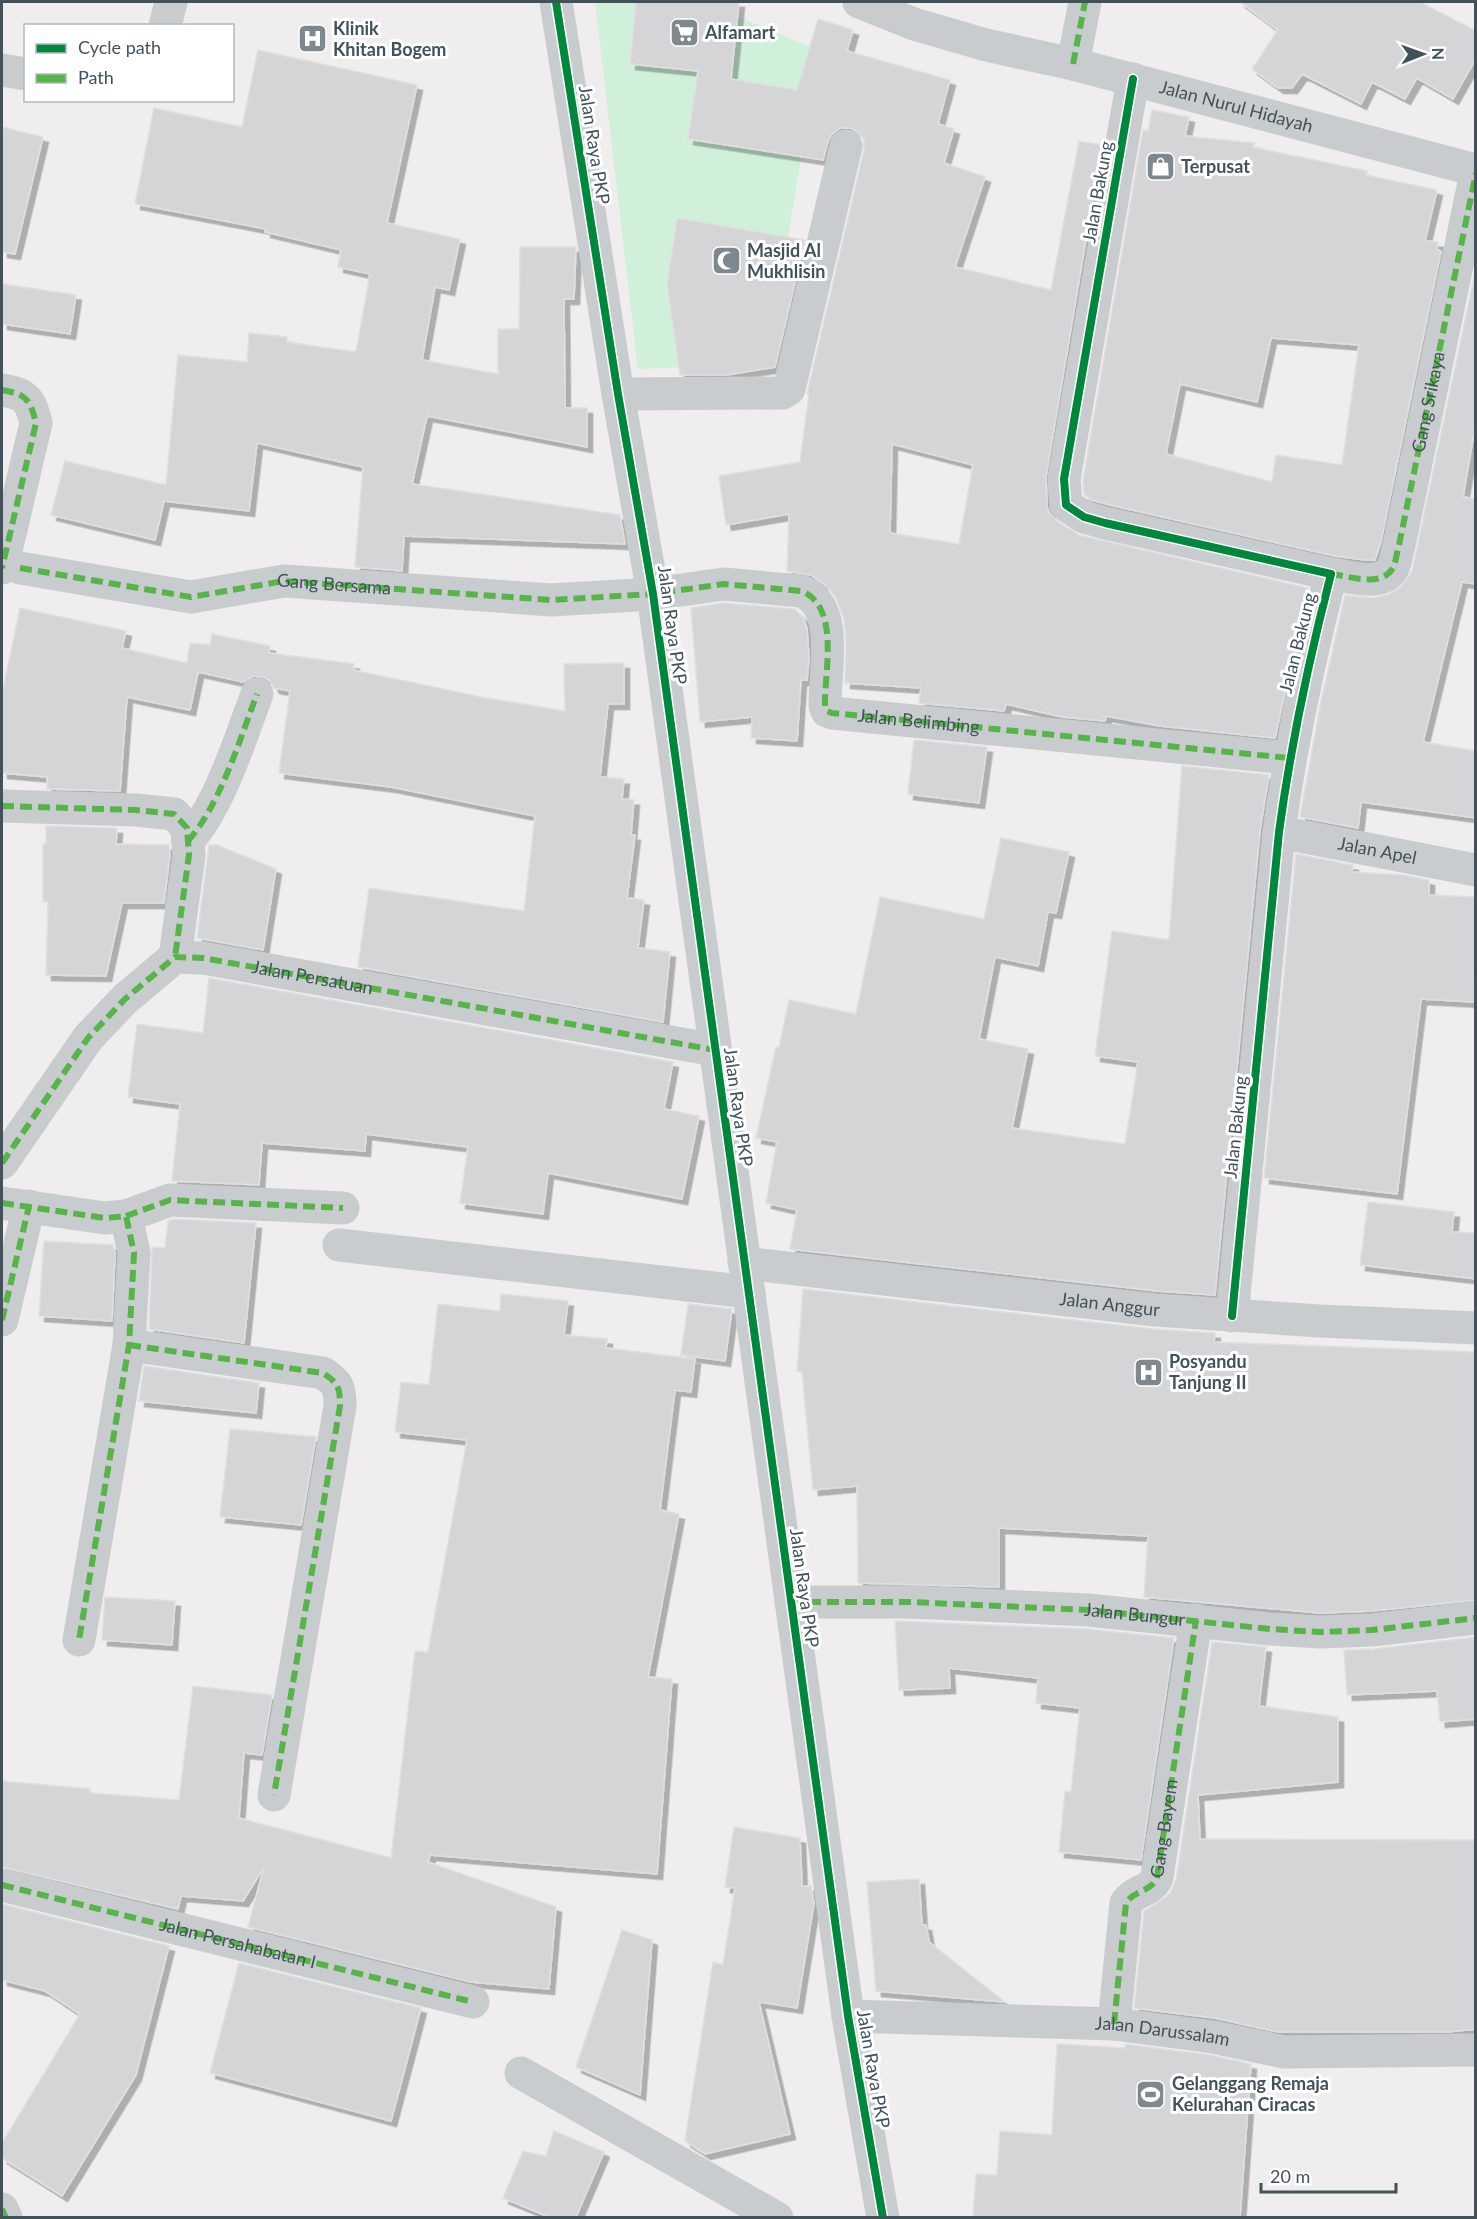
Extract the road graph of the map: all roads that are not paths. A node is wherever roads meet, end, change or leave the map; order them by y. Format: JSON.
{"nodes":[{"id":1,"x":171,"y":2,"type":"edge"},
{"id":2,"x":556,"y":2,"type":"edge"},
{"id":3,"x":859,"y":2,"type":"edge"},
{"id":4,"x":1085,"y":2,"type":"edge"},
{"id":5,"x":166,"y":24,"type":"edge"},
{"id":6,"x":1074,"y":64,"type":"junction"},
{"id":7,"x":2,"y":70,"type":"edge"},
{"id":8,"x":24,"y":74,"type":"edge"},
{"id":9,"x":1133,"y":79,"type":"junction"},
{"id":10,"x":846,"y":146,"type":"dead end"},
{"id":11,"x":1476,"y":171,"type":"edge"},
{"id":12,"x":2,"y":390,"type":"edge"},
{"id":13,"x":618,"y":394,"type":"junction"},
{"id":14,"x":11,"y":568,"type":"edge"},
{"id":15,"x":1331,"y":574,"type":"junction"},
{"id":16,"x":653,"y":594,"type":"junction"},
{"id":17,"x":257,"y":694,"type":"dead end"},
{"id":18,"x":1289,"y":758,"type":"junction"},
{"id":19,"x":2,"y":806,"type":"edge"},
{"id":20,"x":1279,"y":832,"type":"junction"},
{"id":21,"x":188,"y":841,"type":"junction"},
{"id":22,"x":1476,"y":870,"type":"edge"},
{"id":23,"x":175,"y":957,"type":"junction"},
{"id":24,"x":715,"y":1050,"type":"junction"},
{"id":25,"x":2,"y":1163,"type":"edge"},
{"id":26,"x":15,"y":1204,"type":"edge"},
{"id":27,"x":343,"y":1209,"type":"dead end"},
{"id":28,"x":126,"y":1216,"type":"junction"},
{"id":29,"x":339,"y":1245,"type":"dead end"},
{"id":30,"x":747,"y":1278,"type":"junction"},
{"id":31,"x":1232,"y":1316,"type":"junction"},
{"id":32,"x":2,"y":1320,"type":"edge"},
{"id":33,"x":1476,"y":1328,"type":"edge"},
{"id":34,"x":129,"y":1345,"type":"junction"},
{"id":35,"x":790,"y":1602,"type":"junction"},
{"id":36,"x":1476,"y":1618,"type":"edge"},
{"id":37,"x":1196,"y":1620,"type":"junction"},
{"id":38,"x":79,"y":1640,"type":"dead end"},
{"id":39,"x":274,"y":1795,"type":"dead end"},
{"id":40,"x":2,"y":1885,"type":"edge"},
{"id":41,"x":473,"y":2002,"type":"dead end"},
{"id":42,"x":848,"y":2016,"type":"junction"},
{"id":43,"x":1114,"y":2024,"type":"junction"},
{"id":44,"x":1476,"y":2050,"type":"edge"},
{"id":45,"x":521,"y":2073,"type":"dead end"},
{"id":46,"x":2,"y":2209,"type":"edge"},
{"id":47,"x":6,"y":2217,"type":"edge"},
{"id":48,"x":777,"y":2217,"type":"edge"},
{"id":49,"x":883,"y":2217,"type":"edge"}],
"edges":[{"from":1,"to":5,"type":"street"},
{"from":2,"to":13,"type":"street","name":"Jalan Raya PKP"},
{"from":3,"to":6,"type":"street","name":"Jalan Nurul Hidayah"},
{"from":4,"to":6,"type":"street"},
{"from":6,"to":9,"type":"street","name":"Jalan Nurul Hidayah"},
{"from":7,"to":8,"type":"street"},
{"from":9,"to":11,"type":"street","name":"Jalan Nurul Hidayah"},
{"from":9,"to":15,"type":"street","name":"Jalan Bakung"},
{"from":10,"to":13,"type":"street"},
{"from":11,"to":15,"type":"street","name":"Gang Srikaya"},
{"from":12,"to":14,"type":"street"},
{"from":13,"to":16,"type":"street","name":"Jalan Raya PKP"},
{"from":14,"to":16,"type":"street","name":"Gang Bersama"},
{"from":15,"to":18,"type":"street","name":"Jalan Bakung"},
{"from":16,"to":18,"type":"street","name":"Jalan Belimbing"},
{"from":16,"to":24,"type":"street","name":"Jalan Raya PKP"},
{"from":17,"to":21,"type":"street"},
{"from":18,"to":20,"type":"street","name":"Jalan Bakung"},
{"from":19,"to":21,"type":"street"},
{"from":20,"to":22,"type":"street","name":"Jalan Apel"},
{"from":20,"to":31,"type":"street","name":"Jalan Bakung"},
{"from":21,"to":23,"type":"street"},
{"from":23,"to":24,"type":"street","name":"Jalan Persatuan"},
{"from":23,"to":25,"type":"street"},
{"from":24,"to":30,"type":"street","name":"Jalan Raya PKP"},
{"from":26,"to":28,"type":"street"},
{"from":26,"to":32,"type":"street"},
{"from":27,"to":28,"type":"street"},
{"from":28,"to":34,"type":"street"},
{"from":29,"to":30,"type":"street","name":"Jalan Anggur"},
{"from":30,"to":31,"type":"street","name":"Jalan Anggur"},
{"from":30,"to":35,"type":"street","name":"Jalan Raya PKP"},
{"from":31,"to":33,"type":"street","name":"Jalan Anggur"},
{"from":34,"to":38,"type":"street"},
{"from":34,"to":39,"type":"street"},
{"from":35,"to":37,"type":"street","name":"Jalan Bungur"},
{"from":35,"to":42,"type":"street","name":"Jalan Raya PKP"},
{"from":36,"to":37,"type":"street","name":"Jalan Bungur"},
{"from":37,"to":43,"type":"street","name":"Gang Bayem"},
{"from":40,"to":41,"type":"street","name":"Jalan Persahabatan I"},
{"from":42,"to":43,"type":"street","name":"Jalan Darussalam"},
{"from":42,"to":49,"type":"street","name":"Jalan Raya PKP"},
{"from":43,"to":44,"type":"street","name":"Jalan Darussalam"},
{"from":45,"to":48,"type":"street"},
{"from":46,"to":47,"type":"street"}]}
